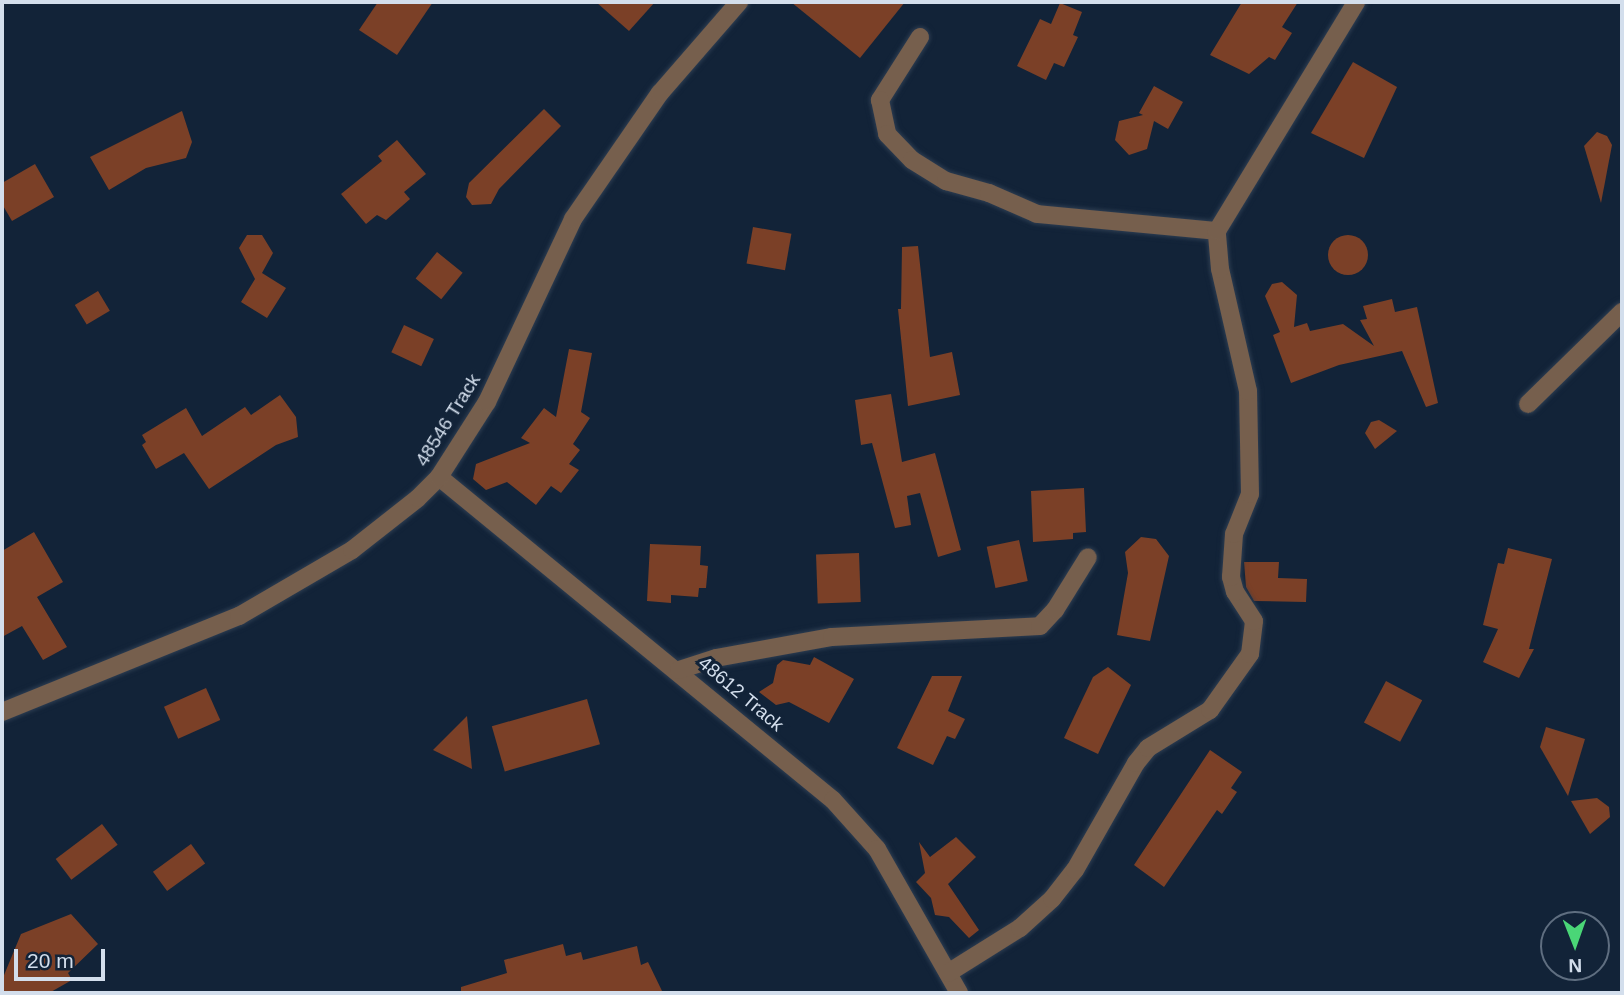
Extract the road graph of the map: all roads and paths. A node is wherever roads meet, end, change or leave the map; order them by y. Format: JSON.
{"nodes":[{"id":1,"x":739,"y":2,"type":"edge"},
{"id":2,"x":1356,"y":2,"type":"edge"},
{"id":3,"x":920,"y":37,"type":"dead end"},
{"id":4,"x":1217,"y":231,"type":"junction"},
{"id":5,"x":1622,"y":312,"type":"edge"},
{"id":6,"x":1528,"y":404,"type":"dead end"},
{"id":7,"x":439,"y":477,"type":"junction"},
{"id":8,"x":1088,"y":557,"type":"dead end"},
{"id":9,"x":679,"y":670,"type":"junction"},
{"id":10,"x":2,"y":712,"type":"edge"},
{"id":11,"x":948,"y":974,"type":"junction"},
{"id":12,"x":959,"y":993,"type":"edge"}],
"edges":[{"from":1,"to":7,"type":"street","name":"48546 Track"},
{"from":2,"to":4,"type":"street"},
{"from":3,"to":4,"type":"street"},
{"from":4,"to":11,"type":"street"},
{"from":5,"to":6,"type":"street"},
{"from":7,"to":9,"type":"street","name":"48612 Track"},
{"from":7,"to":10,"type":"street","name":"48546 Track"},
{"from":8,"to":9,"type":"street"},
{"from":9,"to":11,"type":"street","name":"48612 Track"},
{"from":11,"to":12,"type":"street","name":"48612 Track"}]}
